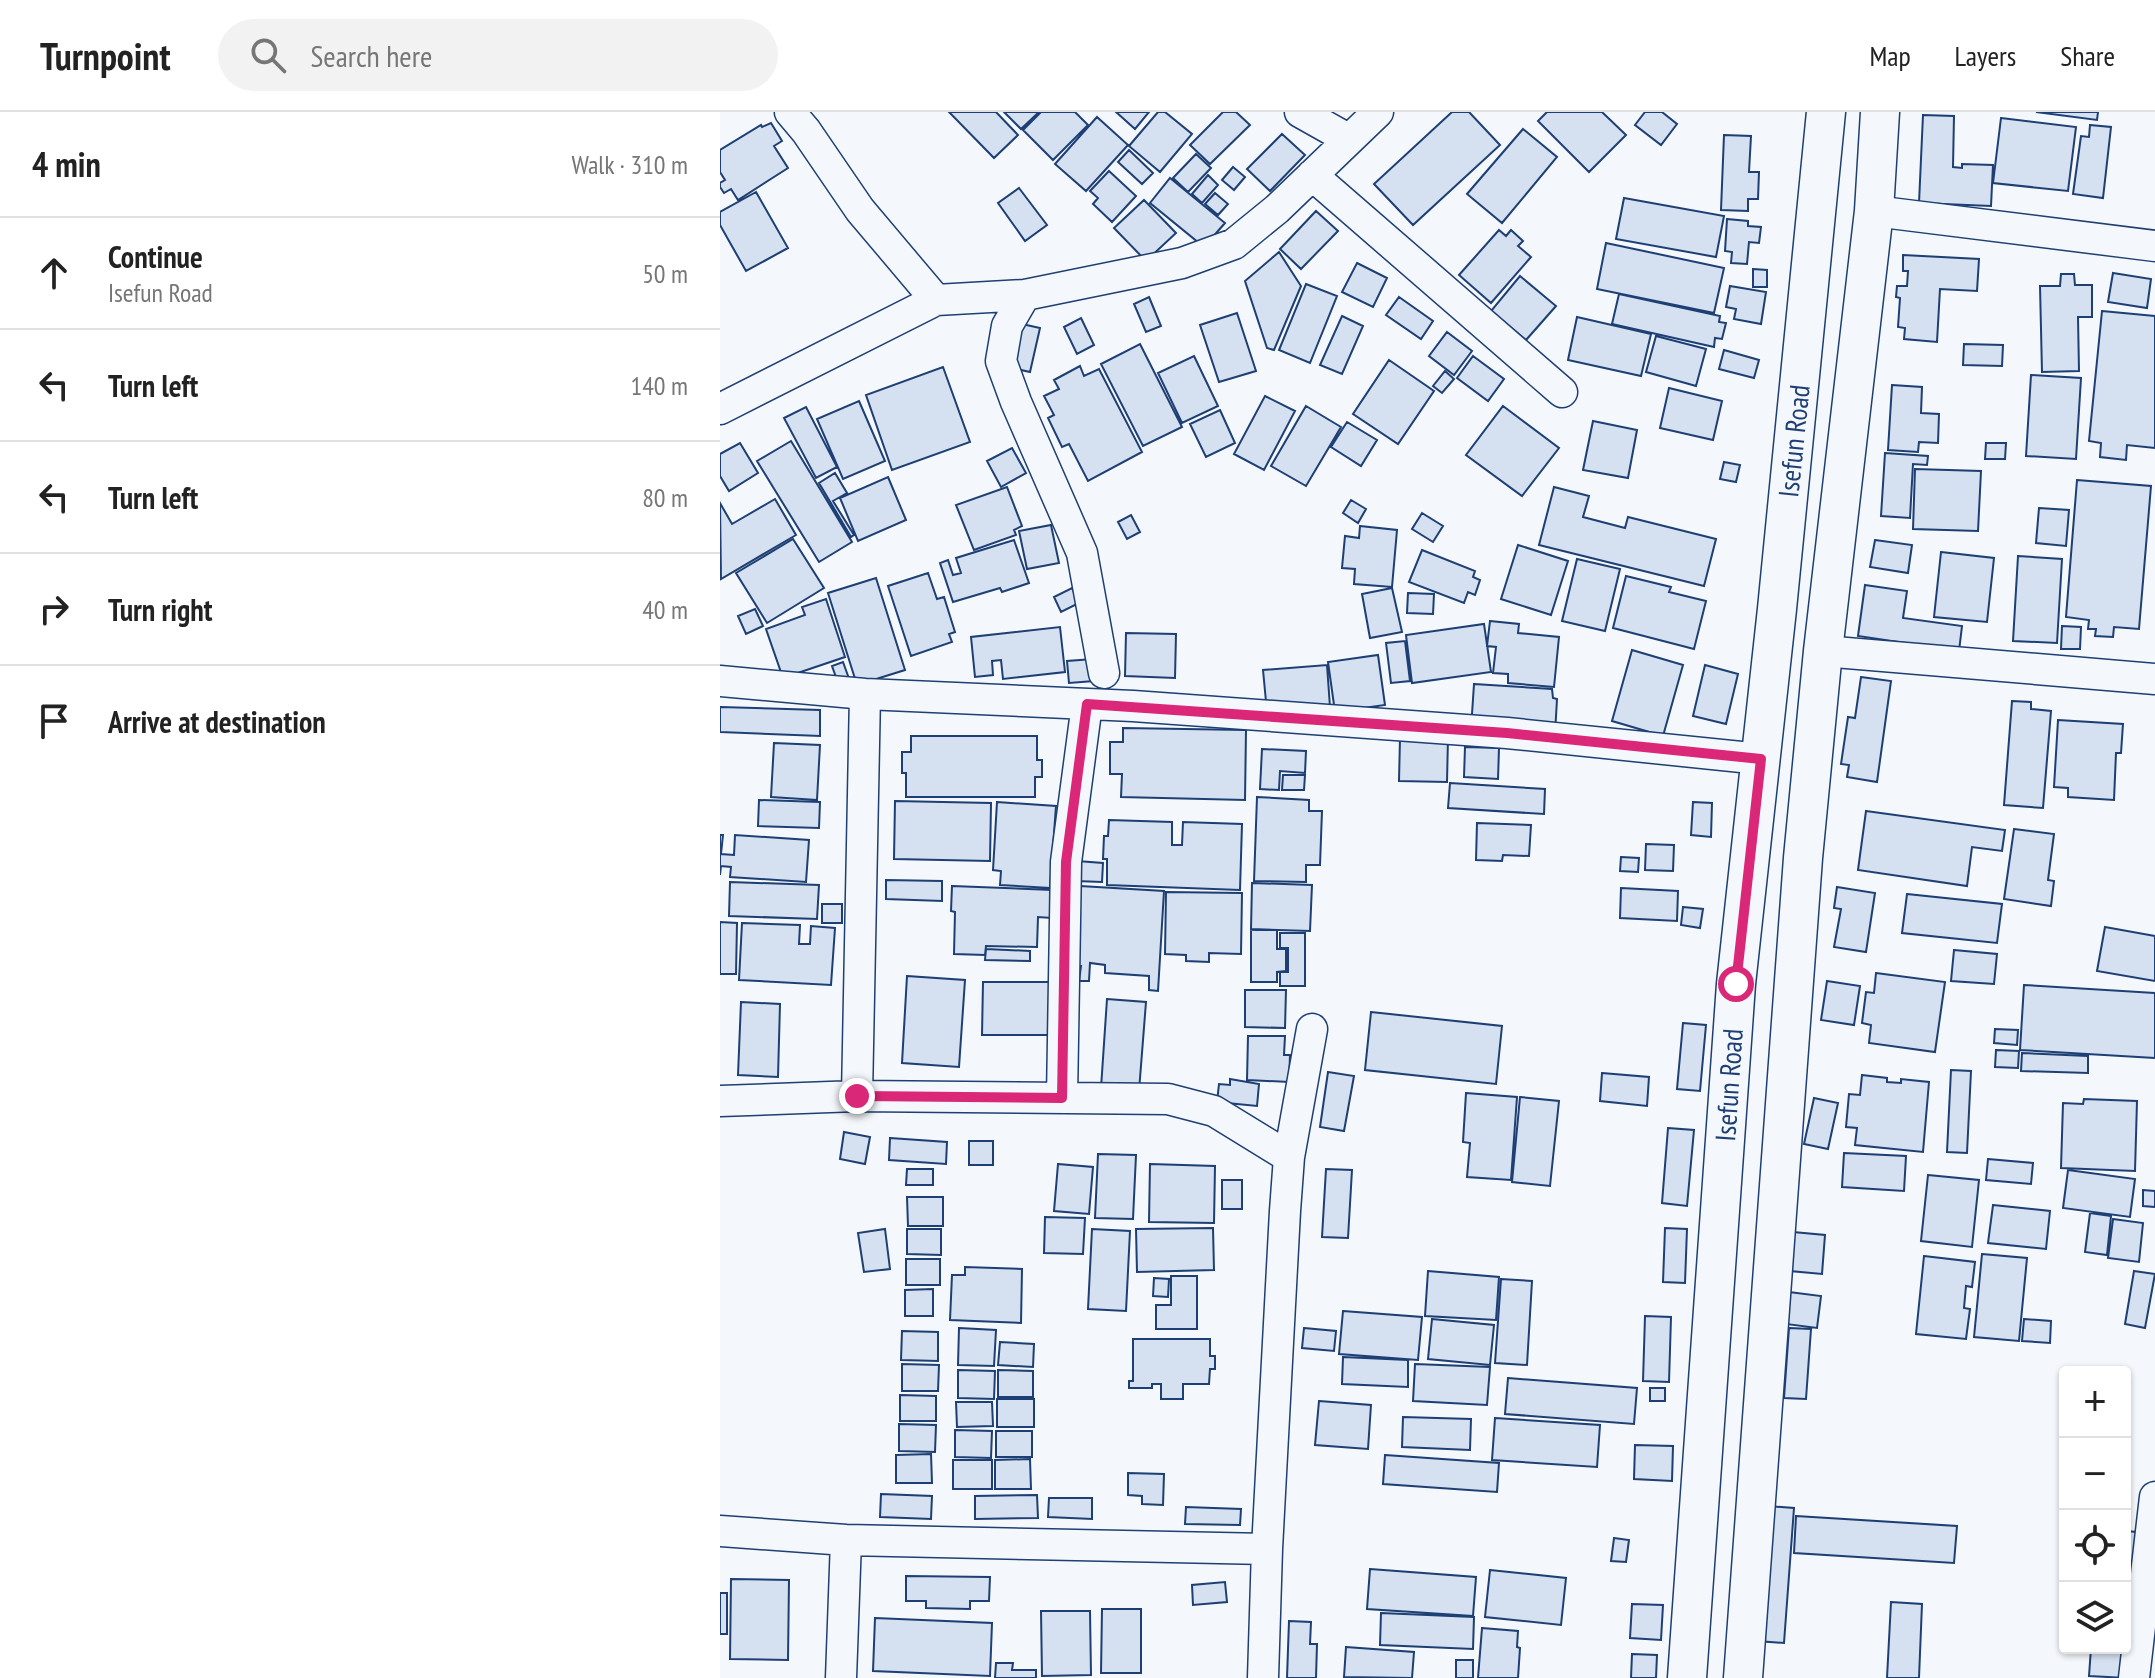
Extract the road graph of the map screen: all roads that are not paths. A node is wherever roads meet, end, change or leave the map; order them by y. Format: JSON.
{"nodes":[{"id":1,"x":790,"y":112,"type":"edge"},
{"id":2,"x":1300,"y":112,"type":"edge"},
{"id":3,"x":1378,"y":112,"type":"edge"},
{"id":4,"x":1826,"y":112,"type":"edge"},
{"id":5,"x":1880,"y":112,"type":"edge"},
{"id":6,"x":1348,"y":139,"type":"junction"},
{"id":7,"x":1312,"y":175,"type":"junction"},
{"id":8,"x":1874,"y":211,"type":"junction"},
{"id":9,"x":2155,"y":246,"type":"edge"},
{"id":10,"x":1025,"y":295,"type":"junction"},
{"id":11,"x":936,"y":300,"type":"junction"},
{"id":12,"x":1562,"y":392,"type":"dead end"},
{"id":13,"x":720,"y":409,"type":"edge"},
{"id":14,"x":1823,"y":651,"type":"junction"},
{"id":15,"x":1104,"y":673,"type":"dead end"},
{"id":16,"x":2155,"y":679,"type":"edge"},
{"id":17,"x":720,"y":681,"type":"edge"},
{"id":18,"x":865,"y":694,"type":"junction"},
{"id":19,"x":1087,"y":704,"type":"junction"},
{"id":20,"x":1761,"y":759,"type":"junction"},
{"id":21,"x":1312,"y":1029,"type":"dead end"},
{"id":22,"x":857,"y":1096,"type":"junction"},
{"id":23,"x":1062,"y":1098,"type":"junction"},
{"id":24,"x":720,"y":1101,"type":"edge"},
{"id":25,"x":1289,"y":1157,"type":"junction"},
{"id":26,"x":2155,"y":1497,"type":"edge"},
{"id":27,"x":720,"y":1531,"type":"edge"},
{"id":28,"x":846,"y":1540,"type":"junction"},
{"id":29,"x":1267,"y":1549,"type":"junction"},
{"id":30,"x":841,"y":1678,"type":"edge"},
{"id":31,"x":1263,"y":1678,"type":"edge"},
{"id":32,"x":1687,"y":1678,"type":"edge"},
{"id":33,"x":1743,"y":1678,"type":"edge"},
{"id":34,"x":2134,"y":1678,"type":"edge"}],
"edges":[{"from":1,"to":11,"type":"street"},
{"from":2,"to":6,"type":"street"},
{"from":3,"to":6,"type":"street"},
{"from":4,"to":20,"type":"street","name":"Isefun Road"},
{"from":5,"to":8,"type":"street","name":"Isefun Road"},
{"from":6,"to":7,"type":"street"},
{"from":7,"to":10,"type":"street"},
{"from":7,"to":12,"type":"street"},
{"from":8,"to":9,"type":"street"},
{"from":8,"to":14,"type":"street","name":"Isefun Road"},
{"from":10,"to":11,"type":"street"},
{"from":10,"to":15,"type":"street"},
{"from":11,"to":13,"type":"street"},
{"from":14,"to":16,"type":"street"},
{"from":14,"to":33,"type":"street","name":"Isefun Road"},
{"from":17,"to":18,"type":"street"},
{"from":18,"to":19,"type":"street"},
{"from":18,"to":22,"type":"street"},
{"from":19,"to":20,"type":"street"},
{"from":19,"to":23,"type":"street"},
{"from":20,"to":32,"type":"street","name":"Isefun Road"},
{"from":21,"to":25,"type":"street"},
{"from":22,"to":23,"type":"street"},
{"from":22,"to":24,"type":"street"},
{"from":23,"to":25,"type":"street"},
{"from":25,"to":29,"type":"street"},
{"from":26,"to":34,"type":"street"},
{"from":27,"to":28,"type":"street"},
{"from":28,"to":29,"type":"street"},
{"from":28,"to":30,"type":"street"},
{"from":29,"to":31,"type":"street"}]}
